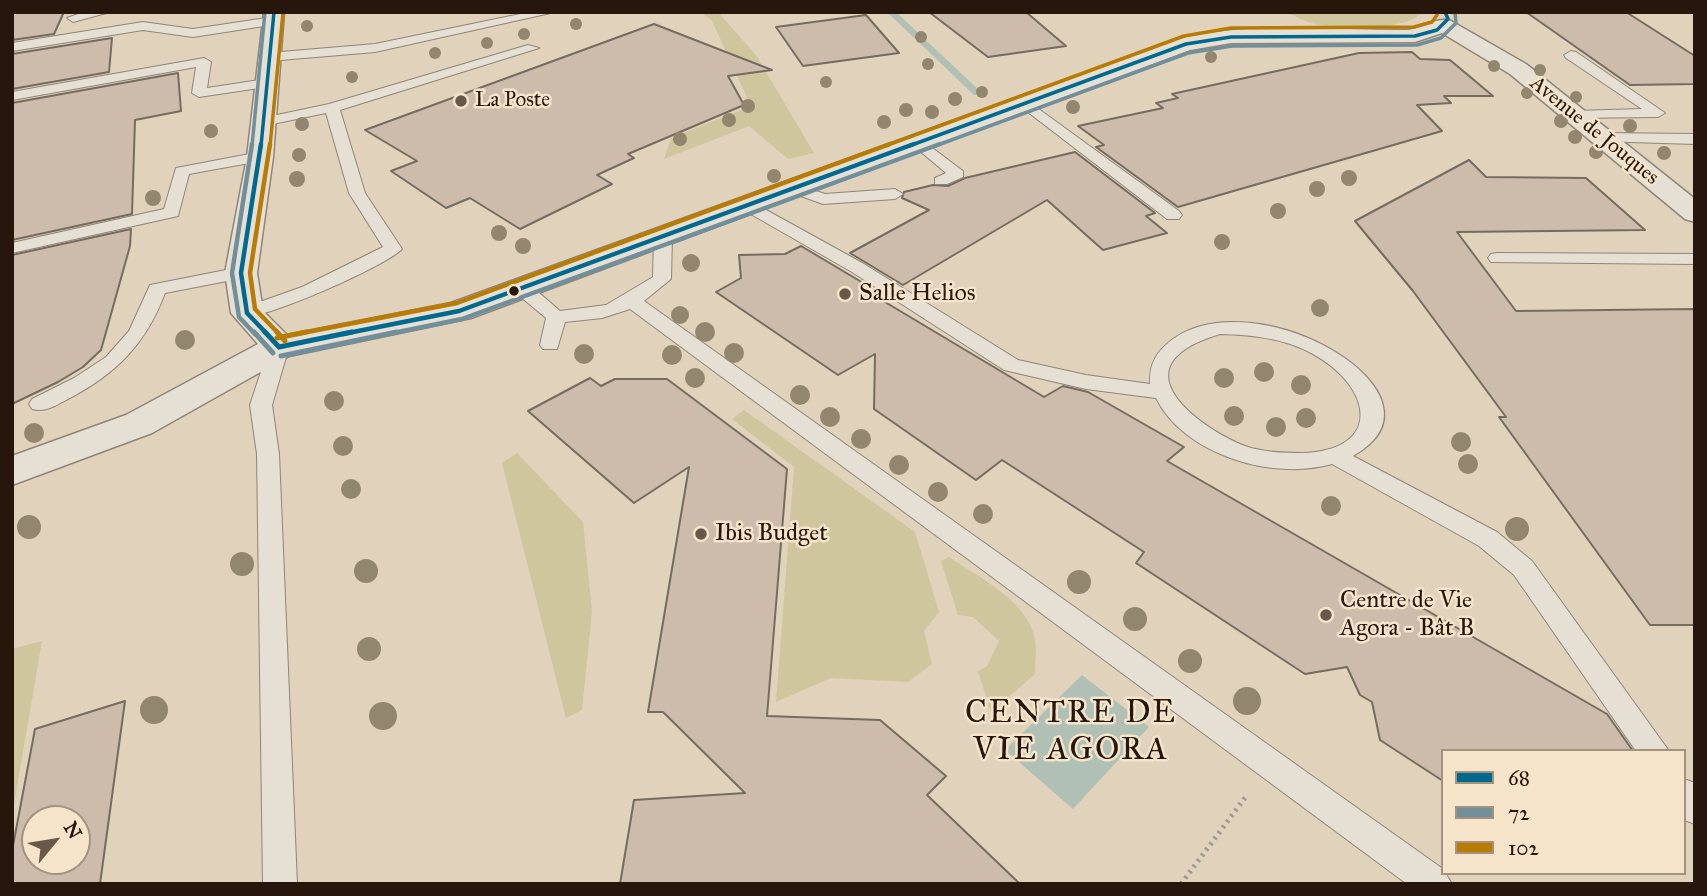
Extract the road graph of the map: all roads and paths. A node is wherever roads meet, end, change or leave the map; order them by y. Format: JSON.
{"nodes":[{"id":1,"x":104,"y":12,"type":"edge"},
{"id":2,"x":549,"y":12,"type":"edge"},
{"id":3,"x":1223,"y":12,"type":"edge"},
{"id":4,"x":1237,"y":12,"type":"edge"},
{"id":5,"x":274,"y":16,"type":"edge"},
{"id":6,"x":73,"y":18,"type":"dead end"},
{"id":7,"x":1444,"y":19,"type":"edge"},
{"id":8,"x":1299,"y":36,"type":"junction"},
{"id":9,"x":1415,"y":36,"type":"junction"},
{"id":10,"x":1186,"y":44,"type":"junction"},
{"id":11,"x":12,"y":47,"type":"edge"},
{"id":12,"x":533,"y":48,"type":"dead end"},
{"id":13,"x":1490,"y":55,"type":"junction"},
{"id":14,"x":1571,"y":55,"type":"dead end"},
{"id":15,"x":268,"y":70,"type":"junction"},
{"id":16,"x":12,"y":96,"type":"edge"},
{"id":17,"x":1026,"y":103,"type":"junction"},
{"id":18,"x":332,"y":108,"type":"junction"},
{"id":19,"x":1574,"y":115,"type":"junction"},
{"id":20,"x":263,"y":122,"type":"junction"},
{"id":21,"x":1602,"y":138,"type":"junction"},
{"id":22,"x":1695,"y":139,"type":"edge"},
{"id":23,"x":919,"y":143,"type":"junction"},
{"id":24,"x":260,"y":157,"type":"junction"},
{"id":25,"x":941,"y":181,"type":"dead end"},
{"id":26,"x":793,"y":188,"type":"junction"},
{"id":27,"x":895,"y":194,"type":"dead end"},
{"id":28,"x":748,"y":205,"type":"junction"},
{"id":29,"x":1695,"y":213,"type":"edge"},
{"id":30,"x":1173,"y":215,"type":"dead end"},
{"id":31,"x":663,"y":236,"type":"junction"},
{"id":32,"x":12,"y":248,"type":"edge"},
{"id":33,"x":1497,"y":258,"type":"dead end"},
{"id":34,"x":1695,"y":259,"type":"edge"},
{"id":35,"x":241,"y":273,"type":"junction"},
{"id":36,"x":523,"y":289,"type":"junction"},
{"id":37,"x":632,"y":301,"type":"junction"},
{"id":38,"x":247,"y":313,"type":"junction"},
{"id":39,"x":556,"y":317,"type":"junction"},
{"id":40,"x":551,"y":345,"type":"dead end"},
{"id":41,"x":279,"y":347,"type":"junction"},
{"id":42,"x":1161,"y":391,"type":"junction"},
{"id":43,"x":40,"y":404,"type":"dead end"},
{"id":44,"x":1335,"y":456,"type":"junction"},
{"id":45,"x":12,"y":471,"type":"edge"},
{"id":46,"x":1653,"y":749,"type":"edge"},
{"id":47,"x":1270,"y":764,"type":"junction"},
{"id":48,"x":280,"y":884,"type":"edge"},
{"id":49,"x":1181,"y":884,"type":"edge"},
{"id":50,"x":1435,"y":884,"type":"edge"}],
"edges":[{"from":1,"to":6,"type":"lane"},
{"from":2,"to":15,"type":"lane"},
{"from":3,"to":10,"type":"street"},
{"from":4,"to":8,"type":"street"},
{"from":5,"to":11,"type":"lane"},
{"from":5,"to":15,"type":"street"},
{"from":7,"to":9,"type":"street"},
{"from":7,"to":13,"type":"street","name":"Avenue de Jouques"},
{"from":8,"to":9,"type":"street"},
{"from":8,"to":10,"type":"street"},
{"from":9,"to":13,"type":"street","name":"Avenue de Jouques"},
{"from":10,"to":17,"type":"street"},
{"from":12,"to":18,"type":"lane"},
{"from":13,"to":19,"type":"street","name":"Avenue de Jouques"},
{"from":14,"to":19,"type":"lane"},
{"from":15,"to":16,"type":"lane"},
{"from":15,"to":20,"type":"street"},
{"from":17,"to":23,"type":"street"},
{"from":17,"to":30,"type":"lane"},
{"from":18,"to":20,"type":"lane"},
{"from":18,"to":38,"type":"lane"},
{"from":19,"to":21,"type":"street","name":"Avenue de Jouques"},
{"from":20,"to":24,"type":"street"},
{"from":21,"to":22,"type":"lane"},
{"from":21,"to":29,"type":"street","name":"Avenue de Jouques"},
{"from":23,"to":25,"type":"lane"},
{"from":23,"to":26,"type":"street"},
{"from":24,"to":32,"type":"lane"},
{"from":24,"to":35,"type":"street"},
{"from":26,"to":27,"type":"lane"},
{"from":26,"to":28,"type":"street"},
{"from":28,"to":31,"type":"street"},
{"from":28,"to":42,"type":"lane"},
{"from":31,"to":36,"type":"street"},
{"from":31,"to":37,"type":"lane"},
{"from":33,"to":34,"type":"lane"},
{"from":35,"to":38,"type":"street"},
{"from":35,"to":43,"type":"lane"},
{"from":36,"to":39,"type":"lane"},
{"from":36,"to":41,"type":"street"},
{"from":37,"to":39,"type":"lane"},
{"from":37,"to":47,"type":"lane"},
{"from":38,"to":41,"type":"street"},
{"from":39,"to":40,"type":"lane"},
{"from":41,"to":45,"type":"street"},
{"from":41,"to":48,"type":"lane"},
{"from":42,"to":44,"type":"lane"},
{"from":42,"to":44,"type":"lane"},
{"from":44,"to":46,"type":"lane"},
{"from":47,"to":49,"type":"path"},
{"from":47,"to":50,"type":"lane"}]}
